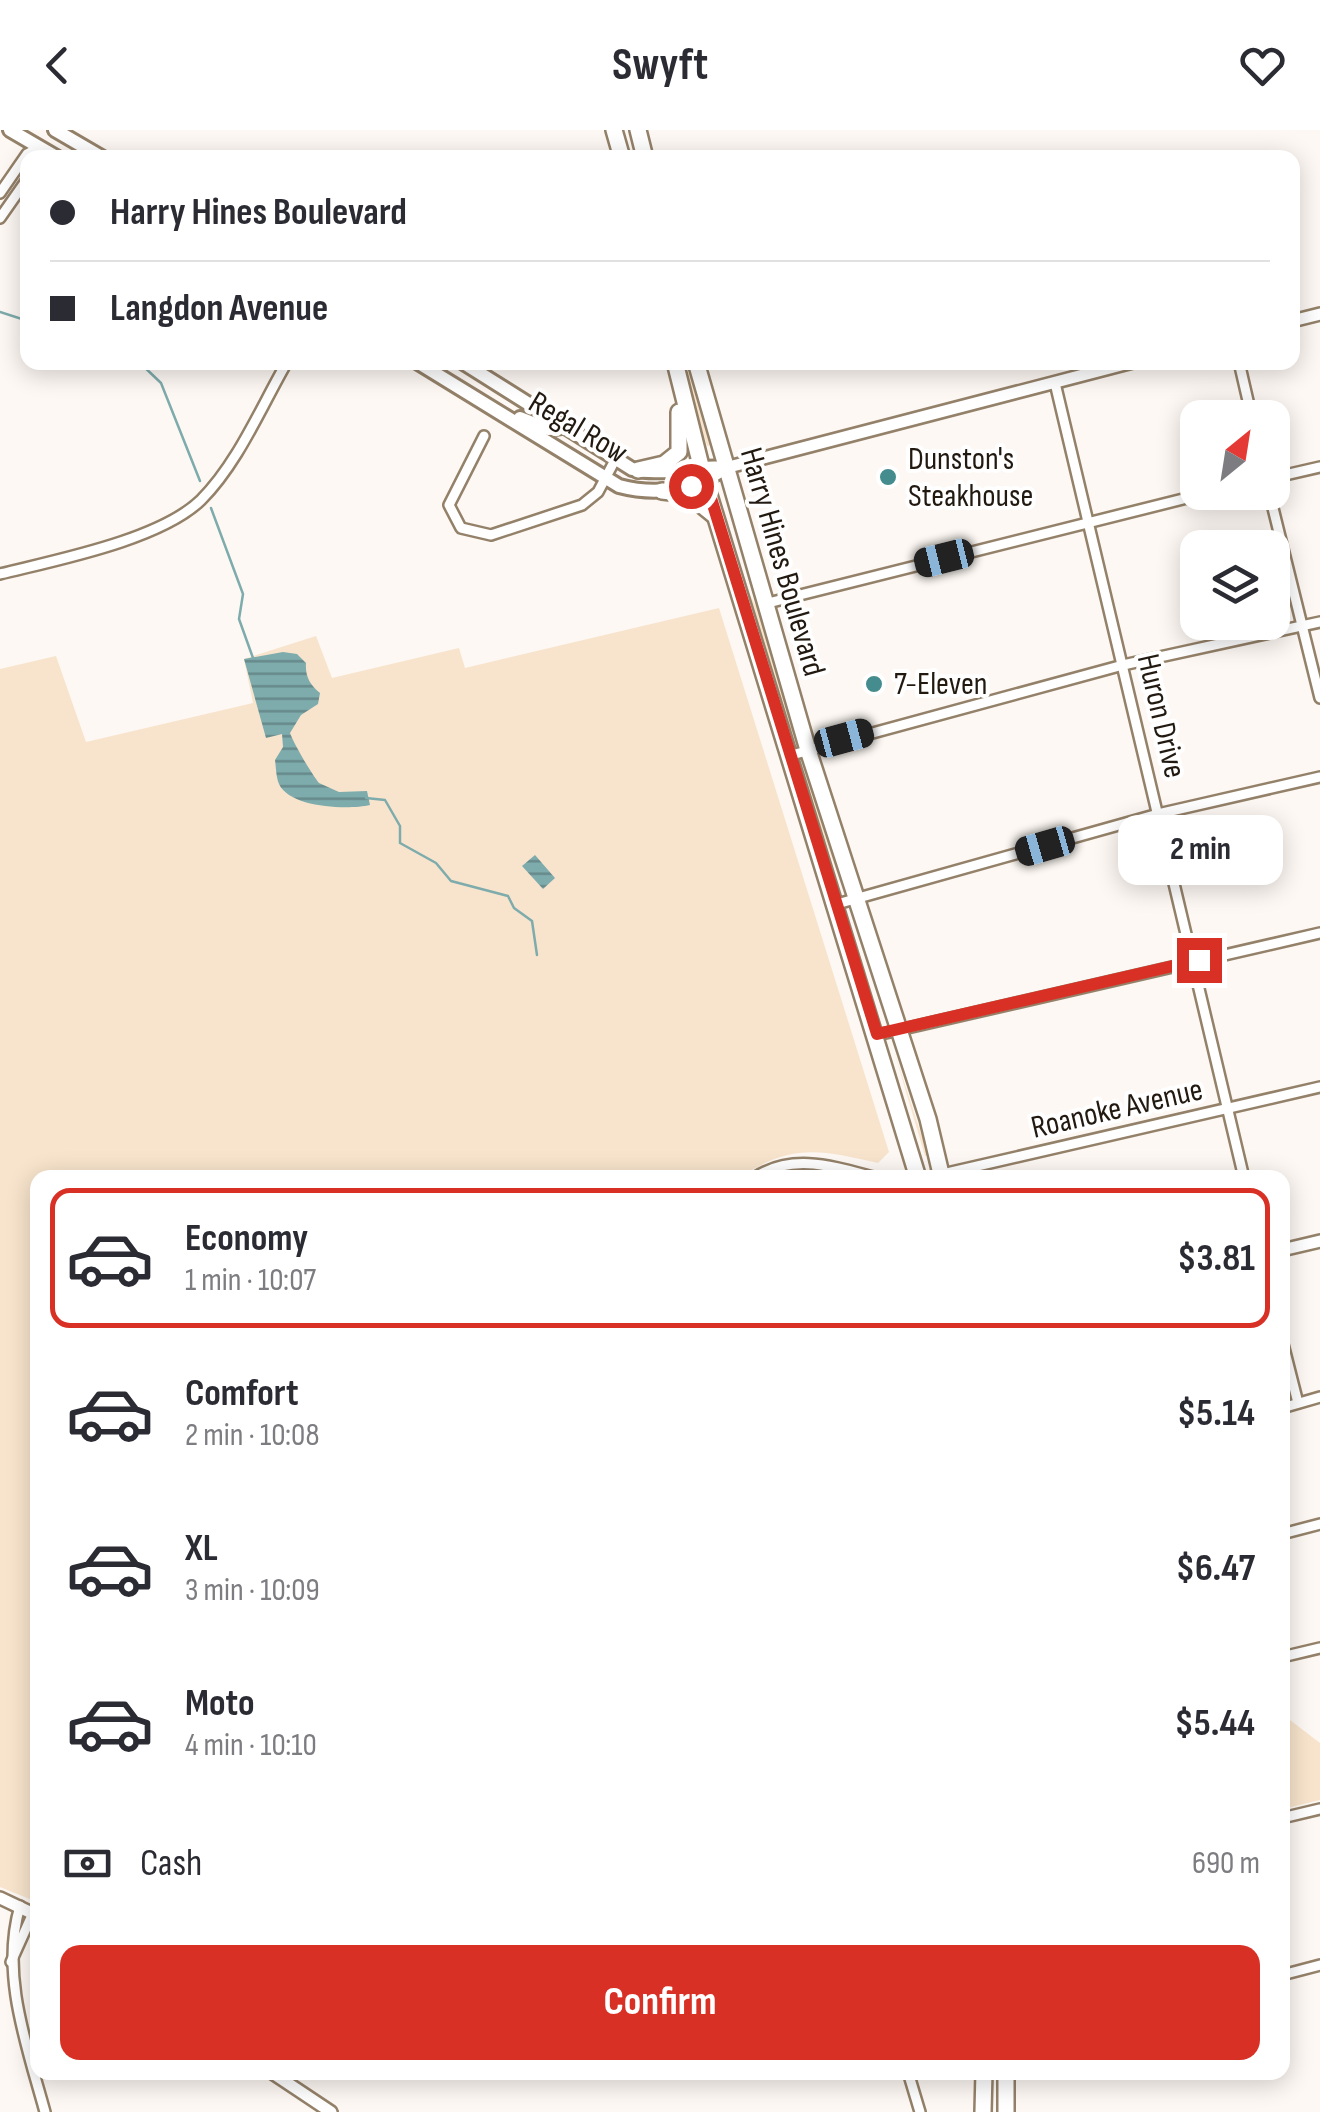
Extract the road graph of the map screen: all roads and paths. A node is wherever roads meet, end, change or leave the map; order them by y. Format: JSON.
{"nodes":[{"id":1,"x":10,"y":130,"type":"edge"},
{"id":2,"x":52,"y":130,"type":"edge"},
{"id":3,"x":36,"y":150,"type":"edge"},
{"id":4,"x":88,"y":150,"type":"edge"},
{"id":5,"x":20,"y":164,"type":"edge"},
{"id":6,"x":20,"y":189,"type":"edge"},
{"id":7,"x":0,"y":193,"type":"edge"},
{"id":8,"x":0,"y":218,"type":"edge"},
{"id":9,"x":282,"y":370,"type":"edge"},
{"id":10,"x":439,"y":370,"type":"edge"},
{"id":11,"x":474,"y":370,"type":"edge"},
{"id":12,"x":676,"y":370,"type":"edge"},
{"id":13,"x":677,"y":370,"type":"edge"},
{"id":14,"x":698,"y":370,"type":"edge"},
{"id":15,"x":1103,"y":370,"type":"edge"},
{"id":16,"x":1241,"y":370,"type":"edge"},
{"id":17,"x":1055,"y":383,"type":"junction"},
{"id":18,"x":1248,"y":400,"type":"edge"},
{"id":19,"x":498,"y":412,"type":"junction"},
{"id":20,"x":561,"y":427,"type":"junction"},
{"id":21,"x":484,"y":436,"type":"dead end"},
{"id":22,"x":615,"y":460,"type":"junction"},
{"id":23,"x":1320,"y":467,"type":"edge"},
{"id":24,"x":725,"y":468,"type":"junction"},
{"id":25,"x":638,"y":470,"type":"junction"},
{"id":26,"x":703,"y":474,"type":"junction"},
{"id":27,"x":1290,"y":474,"type":"edge"},
{"id":28,"x":605,"y":479,"type":"junction"},
{"id":29,"x":662,"y":491,"type":"junction"},
{"id":30,"x":1180,"y":500,"type":"edge"},
{"id":31,"x":1273,"y":510,"type":"edge"},
{"id":32,"x":716,"y":516,"type":"junction"},
{"id":33,"x":1088,"y":522,"type":"junction"},
{"id":34,"x":0,"y":574,"type":"edge"},
{"id":35,"x":764,"y":604,"type":"junction"},
{"id":36,"x":1320,"y":622,"type":"edge"},
{"id":37,"x":1302,"y":626,"type":"junction"},
{"id":38,"x":1123,"y":664,"type":"junction"},
{"id":39,"x":1320,"y":698,"type":"edge"},
{"id":40,"x":808,"y":750,"type":"junction"},
{"id":41,"x":788,"y":756,"type":"junction"},
{"id":42,"x":1320,"y":777,"type":"edge"},
{"id":43,"x":1158,"y":814,"type":"junction"},
{"id":44,"x":858,"y":898,"type":"junction"},
{"id":45,"x":837,"y":904,"type":"junction"},
{"id":46,"x":1320,"y":932,"type":"edge"},
{"id":47,"x":1193,"y":961,"type":"junction"},
{"id":48,"x":900,"y":1029,"type":"junction"},
{"id":49,"x":877,"y":1034,"type":"junction"},
{"id":50,"x":1320,"y":1087,"type":"edge"},
{"id":51,"x":1228,"y":1109,"type":"junction"},
{"id":52,"x":766,"y":1170,"type":"edge"},
{"id":53,"x":840,"y":1170,"type":"edge"},
{"id":54,"x":929,"y":1170,"type":"edge"},
{"id":55,"x":930,"y":1170,"type":"edge"},
{"id":56,"x":958,"y":1170,"type":"edge"},
{"id":57,"x":1242,"y":1170,"type":"edge"},
{"id":58,"x":1320,"y":1241,"type":"edge"},
{"id":59,"x":1290,"y":1248,"type":"edge"},
{"id":60,"x":1290,"y":1372,"type":"edge"},
{"id":61,"x":1320,"y":1397,"type":"edge"},
{"id":62,"x":1298,"y":1403,"type":"junction"},
{"id":63,"x":1290,"y":1406,"type":"edge"},
{"id":64,"x":1320,"y":1524,"type":"edge"},
{"id":65,"x":1290,"y":1532,"type":"edge"},
{"id":66,"x":1320,"y":1648,"type":"edge"},
{"id":67,"x":1290,"y":1656,"type":"edge"},
{"id":68,"x":1318,"y":1809,"type":"edge"},
{"id":69,"x":1290,"y":1816,"type":"edge"},
{"id":70,"x":1320,"y":1822,"type":"edge"},
{"id":71,"x":0,"y":1898,"type":"edge"},
{"id":72,"x":20,"y":1906,"type":"junction"},
{"id":73,"x":30,"y":1911,"type":"edge"},
{"id":74,"x":30,"y":1924,"type":"edge"},
{"id":75,"x":10,"y":1962,"type":"junction"},
{"id":76,"x":1320,"y":1965,"type":"edge"},
{"id":77,"x":1290,"y":1974,"type":"edge"},
{"id":78,"x":30,"y":2059,"type":"edge"},
{"id":79,"x":36,"y":2080,"type":"edge"},
{"id":80,"x":284,"y":2080,"type":"edge"},
{"id":81,"x":910,"y":2080,"type":"edge"},
{"id":82,"x":984,"y":2080,"type":"edge"},
{"id":83,"x":1006,"y":2080,"type":"edge"},
{"id":84,"x":45,"y":2112,"type":"edge"},
{"id":85,"x":331,"y":2112,"type":"edge"},
{"id":86,"x":920,"y":2112,"type":"edge"},
{"id":87,"x":983,"y":2112,"type":"edge"},
{"id":88,"x":1006,"y":2112,"type":"edge"}],
"edges":[{"from":1,"to":3,"type":"main road"},
{"from":2,"to":4,"type":"main road"},
{"from":5,"to":7,"type":"street"},
{"from":6,"to":8,"type":"street"},
{"from":9,"to":34,"type":"street"},
{"from":10,"to":19,"type":"main road","name":"Regal Row"},
{"from":11,"to":20,"type":"main road","name":"Regal Row"},
{"from":12,"to":25,"type":"main road"},
{"from":13,"to":26,"type":"main road","name":"Harry Hines Boulevard"},
{"from":14,"to":24,"type":"main road","name":"Harry Hines Boulevard"},
{"from":15,"to":17,"type":"street"},
{"from":16,"to":18,"type":"street"},
{"from":17,"to":24,"type":"street"},
{"from":17,"to":33,"type":"street","name":"Huron Drive"},
{"from":19,"to":20,"type":"main road"},
{"from":19,"to":28,"type":"main road","name":"Regal Row"},
{"from":20,"to":22,"type":"main road","name":"Regal Row"},
{"from":21,"to":28,"type":"street"},
{"from":22,"to":25,"type":"main road","name":"Regal Row"},
{"from":22,"to":28,"type":"street"},
{"from":23,"to":27,"type":"street"},
{"from":24,"to":26,"type":"main road","name":"Regal Row"},
{"from":24,"to":35,"type":"main road","name":"Harry Hines Boulevard"},
{"from":25,"to":26,"type":"main road","name":"Regal Row"},
{"from":26,"to":29,"type":"main road","name":"Regal Row"},
{"from":26,"to":32,"type":"main road","name":"Harry Hines Boulevard"},
{"from":28,"to":29,"type":"main road","name":"Regal Row"},
{"from":29,"to":32,"type":"main road"},
{"from":30,"to":33,"type":"street"},
{"from":31,"to":37,"type":"street"},
{"from":32,"to":41,"type":"main road","name":"Harry Hines Boulevard"},
{"from":33,"to":35,"type":"street"},
{"from":33,"to":38,"type":"street","name":"Huron Drive"},
{"from":35,"to":40,"type":"main road","name":"Harry Hines Boulevard"},
{"from":36,"to":37,"type":"street"},
{"from":37,"to":38,"type":"street"},
{"from":37,"to":39,"type":"street"},
{"from":38,"to":40,"type":"street"},
{"from":38,"to":43,"type":"street","name":"Huron Drive"},
{"from":40,"to":41,"type":"street"},
{"from":40,"to":44,"type":"main road","name":"Harry Hines Boulevard"},
{"from":41,"to":45,"type":"main road","name":"Harry Hines Boulevard"},
{"from":42,"to":43,"type":"street"},
{"from":43,"to":44,"type":"street"},
{"from":43,"to":47,"type":"street","name":"Huron Drive"},
{"from":44,"to":45,"type":"street"},
{"from":44,"to":48,"type":"main road","name":"Harry Hines Boulevard"},
{"from":45,"to":49,"type":"main road","name":"Harry Hines Boulevard"},
{"from":46,"to":47,"type":"street"},
{"from":47,"to":48,"type":"street"},
{"from":47,"to":51,"type":"street","name":"Huron Drive"},
{"from":48,"to":49,"type":"street"},
{"from":48,"to":55,"type":"main road","name":"Harry Hines Boulevard"},
{"from":49,"to":54,"type":"main road","name":"Harry Hines Boulevard"},
{"from":50,"to":51,"type":"street","name":"Roanoke Avenue"},
{"from":51,"to":56,"type":"street","name":"Roanoke Avenue"},
{"from":51,"to":57,"type":"street","name":"Huron Drive"},
{"from":52,"to":53,"type":"street"},
{"from":58,"to":59,"type":"street"},
{"from":60,"to":62,"type":"street"},
{"from":61,"to":62,"type":"street"},
{"from":62,"to":63,"type":"street"},
{"from":64,"to":65,"type":"street"},
{"from":66,"to":67,"type":"street"},
{"from":68,"to":69,"type":"street"},
{"from":68,"to":70,"type":"street"},
{"from":71,"to":72,"type":"street"},
{"from":72,"to":73,"type":"street"},
{"from":72,"to":75,"type":"street"},
{"from":74,"to":75,"type":"street"},
{"from":75,"to":78,"type":"street"},
{"from":76,"to":77,"type":"street"},
{"from":79,"to":84,"type":"street"},
{"from":80,"to":85,"type":"street"},
{"from":81,"to":86,"type":"street"},
{"from":82,"to":87,"type":"main road"},
{"from":83,"to":88,"type":"main road"}]}
